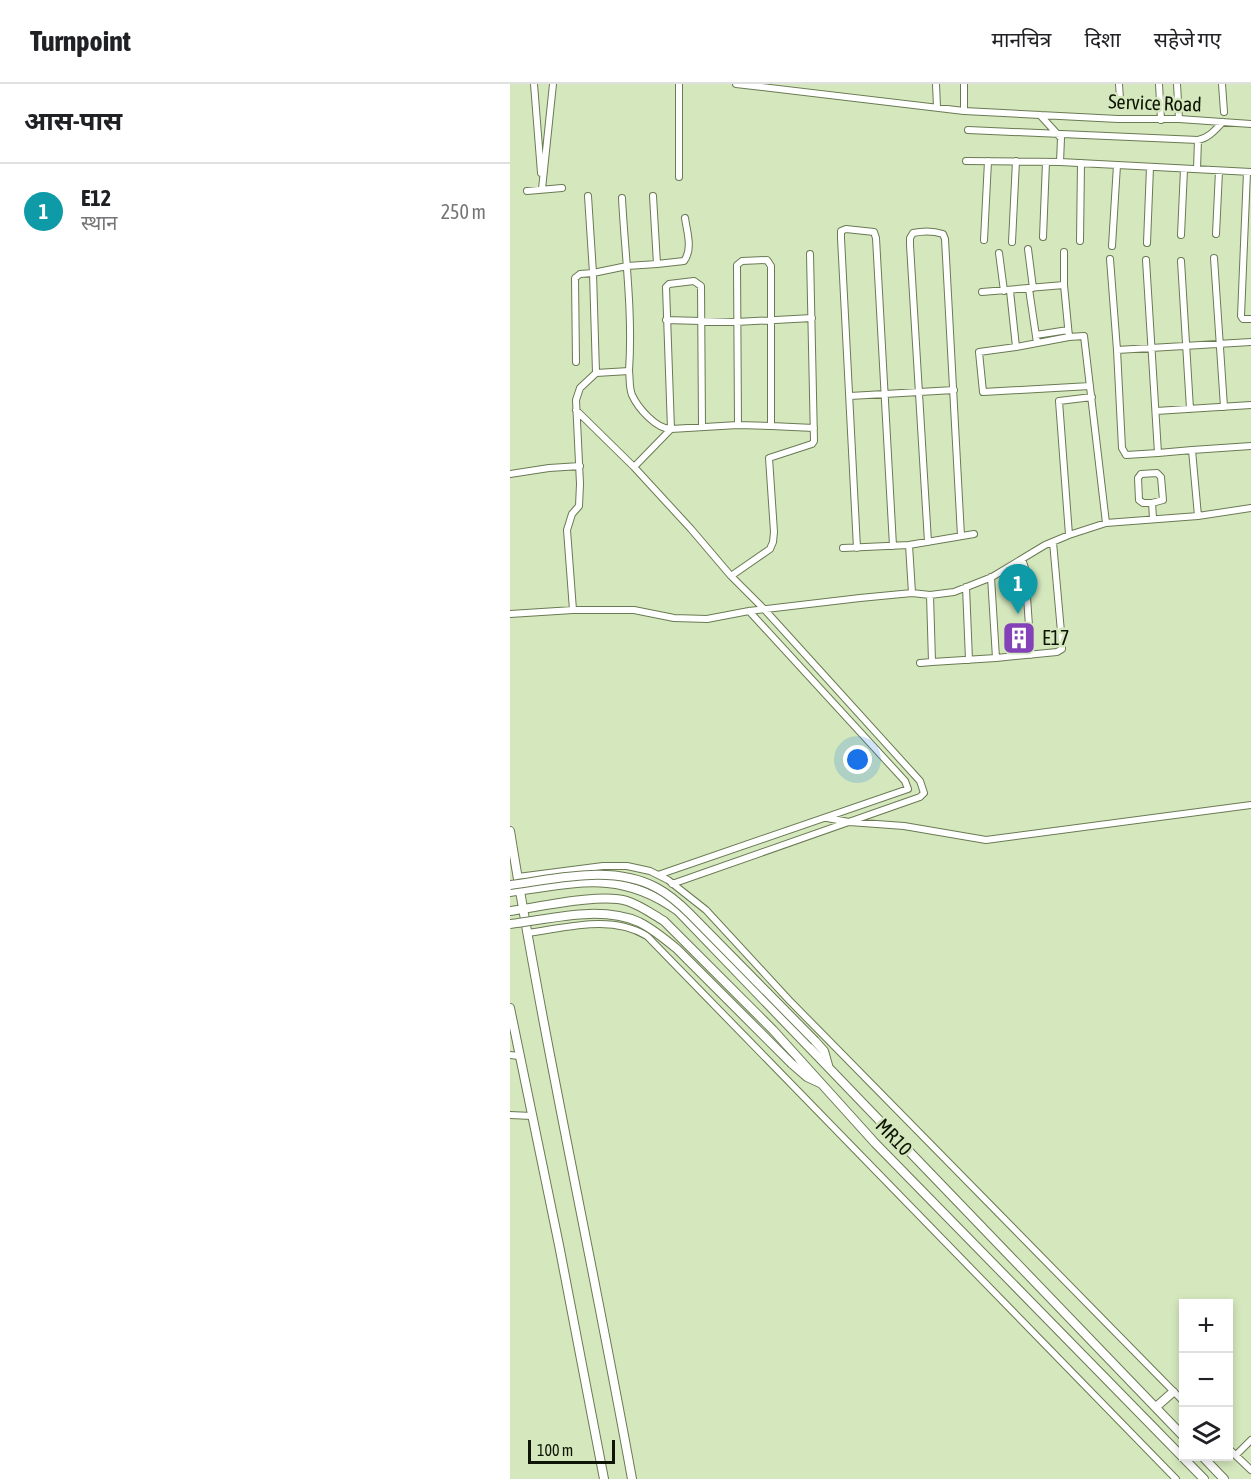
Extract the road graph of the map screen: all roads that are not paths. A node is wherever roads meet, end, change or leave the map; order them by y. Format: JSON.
{"nodes":[{"id":1,"x":534,"y":84,"type":"edge"},
{"id":2,"x":554,"y":84,"type":"edge"},
{"id":3,"x":679,"y":84,"type":"edge"},
{"id":4,"x":736,"y":84,"type":"edge"},
{"id":5,"x":936,"y":84,"type":"edge"},
{"id":6,"x":964,"y":84,"type":"edge"},
{"id":7,"x":1119,"y":84,"type":"edge"},
{"id":8,"x":1160,"y":84,"type":"edge"},
{"id":9,"x":1176,"y":84,"type":"edge"},
{"id":10,"x":1222,"y":84,"type":"edge"},
{"id":11,"x":764,"y":86,"type":"edge"},
{"id":12,"x":1120,"y":99,"type":"dead end"},
{"id":13,"x":937,"y":107,"type":"junction"},
{"id":14,"x":964,"y":111,"type":"junction"},
{"id":15,"x":1224,"y":112,"type":"dead end"},
{"id":16,"x":1040,"y":115,"type":"junction"},
{"id":17,"x":1179,"y":119,"type":"junction"},
{"id":18,"x":1161,"y":120,"type":"junction"},
{"id":19,"x":1223,"y":122,"type":"junction"},
{"id":20,"x":1251,"y":124,"type":"edge"},
{"id":21,"x":968,"y":130,"type":"dead end"},
{"id":22,"x":1059,"y":133,"type":"junction"},
{"id":23,"x":1198,"y":140,"type":"junction"},
{"id":24,"x":966,"y":160,"type":"dead end"},
{"id":25,"x":988,"y":161,"type":"junction"},
{"id":26,"x":1016,"y":161,"type":"junction"},
{"id":27,"x":1046,"y":162,"type":"junction"},
{"id":28,"x":1060,"y":162,"type":"junction"},
{"id":29,"x":1081,"y":163,"type":"junction"},
{"id":30,"x":1117,"y":165,"type":"junction"},
{"id":31,"x":1150,"y":167,"type":"junction"},
{"id":32,"x":1184,"y":169,"type":"junction"},
{"id":33,"x":1197,"y":169,"type":"junction"},
{"id":34,"x":1219,"y":171,"type":"junction"},
{"id":35,"x":1249,"y":172,"type":"edge"},
{"id":36,"x":680,"y":177,"type":"dead end"},
{"id":37,"x":562,"y":188,"type":"dead end"},
{"id":38,"x":542,"y":189,"type":"junction"},
{"id":39,"x":527,"y":190,"type":"dead end"},
{"id":40,"x":653,"y":195,"type":"dead end"},
{"id":41,"x":588,"y":196,"type":"dead end"},
{"id":42,"x":621,"y":198,"type":"dead end"},
{"id":43,"x":685,"y":218,"type":"dead end"},
{"id":44,"x":1216,"y":234,"type":"dead end"},
{"id":45,"x":1181,"y":235,"type":"dead end"},
{"id":46,"x":1043,"y":237,"type":"dead end"},
{"id":47,"x":984,"y":240,"type":"dead end"},
{"id":48,"x":1080,"y":241,"type":"dead end"},
{"id":49,"x":1012,"y":242,"type":"dead end"},
{"id":50,"x":1147,"y":243,"type":"dead end"},
{"id":51,"x":1112,"y":246,"type":"dead end"},
{"id":52,"x":1028,"y":249,"type":"dead end"},
{"id":53,"x":1248,"y":251,"type":"edge"},
{"id":54,"x":1064,"y":252,"type":"dead end"},
{"id":55,"x":999,"y":253,"type":"dead end"},
{"id":56,"x":810,"y":254,"type":"dead end"},
{"id":57,"x":1214,"y":258,"type":"dead end"},
{"id":58,"x":1110,"y":259,"type":"dead end"},
{"id":59,"x":1146,"y":260,"type":"dead end"},
{"id":60,"x":1181,"y":261,"type":"dead end"},
{"id":61,"x":657,"y":264,"type":"junction"},
{"id":62,"x":627,"y":266,"type":"junction"},
{"id":63,"x":593,"y":273,"type":"junction"},
{"id":64,"x":1064,"y":285,"type":"junction"},
{"id":65,"x":1031,"y":288,"type":"junction"},
{"id":66,"x":1007,"y":291,"type":"junction"},
{"id":67,"x":982,"y":292,"type":"dead end"},
{"id":68,"x":812,"y":318,"type":"junction"},
{"id":69,"x":770,"y":319,"type":"junction"},
{"id":70,"x":1251,"y":319,"type":"edge"},
{"id":71,"x":666,"y":320,"type":"junction"},
{"id":72,"x":700,"y":322,"type":"junction"},
{"id":73,"x":736,"y":322,"type":"junction"},
{"id":74,"x":1069,"y":334,"type":"junction"},
{"id":75,"x":1036,"y":339,"type":"junction"},
{"id":76,"x":1251,"y":342,"type":"edge"},
{"id":77,"x":1220,"y":343,"type":"junction"},
{"id":78,"x":1186,"y":345,"type":"junction"},
{"id":79,"x":1016,"y":347,"type":"junction"},
{"id":80,"x":1151,"y":348,"type":"junction"},
{"id":81,"x":1117,"y":350,"type":"junction"},
{"id":82,"x":576,"y":362,"type":"dead end"},
{"id":83,"x":629,"y":371,"type":"junction"},
{"id":84,"x":596,"y":373,"type":"junction"},
{"id":85,"x":1090,"y":386,"type":"junction"},
{"id":86,"x":954,"y":390,"type":"junction"},
{"id":87,"x":920,"y":392,"type":"junction"},
{"id":88,"x":884,"y":394,"type":"junction"},
{"id":89,"x":850,"y":396,"type":"junction"},
{"id":90,"x":1092,"y":397,"type":"junction"},
{"id":91,"x":1251,"y":405,"type":"edge"},
{"id":92,"x":1224,"y":407,"type":"junction"},
{"id":93,"x":1190,"y":409,"type":"junction"},
{"id":94,"x":576,"y":410,"type":"junction"},
{"id":95,"x":1156,"y":411,"type":"junction"},
{"id":96,"x":738,"y":425,"type":"junction"},
{"id":97,"x":771,"y":426,"type":"junction"},
{"id":98,"x":702,"y":427,"type":"junction"},
{"id":99,"x":813,"y":428,"type":"junction"},
{"id":100,"x":670,"y":429,"type":"junction"},
{"id":101,"x":1251,"y":446,"type":"edge"},
{"id":102,"x":1192,"y":450,"type":"junction"},
{"id":103,"x":1158,"y":453,"type":"junction"},
{"id":104,"x":580,"y":466,"type":"junction"},
{"id":105,"x":634,"y":467,"type":"junction"},
{"id":106,"x":510,"y":474,"type":"edge"},
{"id":107,"x":1152,"y":503,"type":"junction"},
{"id":108,"x":1251,"y":508,"type":"edge"},
{"id":109,"x":1198,"y":516,"type":"junction"},
{"id":110,"x":1153,"y":518,"type":"junction"},
{"id":111,"x":1107,"y":523,"type":"junction"},
{"id":112,"x":974,"y":534,"type":"dead end"},
{"id":113,"x":1069,"y":535,"type":"junction"},
{"id":114,"x":961,"y":536,"type":"junction"},
{"id":115,"x":928,"y":542,"type":"junction"},
{"id":116,"x":1053,"y":542,"type":"junction"},
{"id":117,"x":909,"y":545,"type":"junction"},
{"id":118,"x":893,"y":546,"type":"junction"},
{"id":119,"x":843,"y":548,"type":"dead end"},
{"id":120,"x":857,"y":548,"type":"junction"},
{"id":121,"x":1022,"y":559,"type":"junction"},
{"id":122,"x":731,"y":576,"type":"junction"},
{"id":123,"x":991,"y":577,"type":"junction"},
{"id":124,"x":966,"y":587,"type":"junction"},
{"id":125,"x":912,"y":593,"type":"junction"},
{"id":126,"x":930,"y":595,"type":"junction"},
{"id":127,"x":764,"y":609,"type":"junction"},
{"id":128,"x":573,"y":610,"type":"junction"},
{"id":129,"x":749,"y":611,"type":"junction"},
{"id":130,"x":510,"y":614,"type":"edge"},
{"id":131,"x":1031,"y":655,"type":"junction"},
{"id":132,"x":996,"y":658,"type":"junction"},
{"id":133,"x":969,"y":660,"type":"junction"},
{"id":134,"x":932,"y":662,"type":"junction"},
{"id":135,"x":920,"y":663,"type":"dead end"},
{"id":136,"x":1251,"y":805,"type":"edge"},
{"id":137,"x":825,"y":817,"type":"junction"},
{"id":138,"x":849,"y":822,"type":"junction"},
{"id":139,"x":510,"y":831,"type":"edge"},
{"id":140,"x":658,"y":875,"type":"junction"},
{"id":141,"x":518,"y":877,"type":"junction"},
{"id":142,"x":672,"y":884,"type":"junction"},
{"id":143,"x":510,"y":885,"type":"edge"},
{"id":144,"x":521,"y":891,"type":"junction"},
{"id":145,"x":510,"y":892,"type":"edge"},
{"id":146,"x":524,"y":909,"type":"junction"},
{"id":147,"x":510,"y":911,"type":"edge"},
{"id":148,"x":510,"y":924,"type":"edge"},
{"id":149,"x":527,"y":933,"type":"junction"},
{"id":150,"x":510,"y":1008,"type":"edge"},
{"id":151,"x":510,"y":1055,"type":"edge"},
{"id":152,"x":519,"y":1056,"type":"junction"},
{"id":153,"x":829,"y":1068,"type":"junction"},
{"id":154,"x":824,"y":1084,"type":"junction"},
{"id":155,"x":510,"y":1114,"type":"edge"},
{"id":156,"x":532,"y":1116,"type":"junction"},
{"id":157,"x":1173,"y":1392,"type":"junction"},
{"id":158,"x":1179,"y":1397,"type":"edge"},
{"id":159,"x":1156,"y":1407,"type":"junction"},
{"id":160,"x":1179,"y":1432,"type":"edge"},
{"id":161,"x":1251,"y":1440,"type":"edge"},
{"id":162,"x":1233,"y":1452,"type":"edge"},
{"id":163,"x":1236,"y":1455,"type":"junction"},
{"id":164,"x":1207,"y":1461,"type":"edge"},
{"id":165,"x":1251,"y":1470,"type":"edge"},
{"id":166,"x":604,"y":1479,"type":"edge"},
{"id":167,"x":632,"y":1479,"type":"edge"},
{"id":168,"x":1176,"y":1479,"type":"edge"},
{"id":169,"x":1204,"y":1479,"type":"edge"},
{"id":170,"x":1224,"y":1479,"type":"edge"}],
"edges":[{"from":1,"to":38,"type":"street"},
{"from":2,"to":38,"type":"street"},
{"from":3,"to":36,"type":"street"},
{"from":4,"to":11,"type":"street","name":"Service Road"},
{"from":5,"to":13,"type":"street"},
{"from":6,"to":14,"type":"street"},
{"from":7,"to":12,"type":"street"},
{"from":8,"to":18,"type":"street"},
{"from":9,"to":17,"type":"street"},
{"from":10,"to":15,"type":"street"},
{"from":11,"to":13,"type":"street","name":"Service Road"},
{"from":13,"to":14,"type":"street","name":"Service Road"},
{"from":14,"to":16,"type":"street","name":"Service Road"},
{"from":16,"to":18,"type":"street","name":"Service Road"},
{"from":16,"to":22,"type":"street"},
{"from":17,"to":18,"type":"street","name":"Service Road"},
{"from":17,"to":19,"type":"street","name":"Service Road"},
{"from":19,"to":20,"type":"street","name":"Service Road"},
{"from":19,"to":23,"type":"street"},
{"from":21,"to":22,"type":"street"},
{"from":22,"to":23,"type":"street"},
{"from":22,"to":28,"type":"street"},
{"from":23,"to":33,"type":"street"},
{"from":24,"to":25,"type":"street"},
{"from":25,"to":26,"type":"street"},
{"from":25,"to":47,"type":"street"},
{"from":26,"to":27,"type":"street"},
{"from":26,"to":49,"type":"street"},
{"from":27,"to":28,"type":"street"},
{"from":27,"to":46,"type":"street"},
{"from":28,"to":29,"type":"street"},
{"from":29,"to":30,"type":"street"},
{"from":29,"to":48,"type":"street"},
{"from":30,"to":31,"type":"street"},
{"from":30,"to":51,"type":"street"},
{"from":31,"to":32,"type":"street"},
{"from":31,"to":50,"type":"street"},
{"from":32,"to":33,"type":"street"},
{"from":32,"to":45,"type":"street"},
{"from":33,"to":34,"type":"street"},
{"from":34,"to":35,"type":"street"},
{"from":34,"to":44,"type":"street"},
{"from":35,"to":53,"type":"street"},
{"from":37,"to":38,"type":"street"},
{"from":38,"to":39,"type":"street"},
{"from":40,"to":61,"type":"street"},
{"from":41,"to":63,"type":"street"},
{"from":42,"to":62,"type":"street"},
{"from":43,"to":61,"type":"street"},
{"from":52,"to":65,"type":"street"},
{"from":53,"to":70,"type":"street"},
{"from":54,"to":64,"type":"street"},
{"from":55,"to":66,"type":"street"},
{"from":56,"to":68,"type":"street"},
{"from":57,"to":77,"type":"street"},
{"from":58,"to":81,"type":"street"},
{"from":59,"to":80,"type":"street"},
{"from":60,"to":78,"type":"street"},
{"from":61,"to":62,"type":"street"},
{"from":62,"to":63,"type":"street"},
{"from":62,"to":83,"type":"street"},
{"from":63,"to":82,"type":"street"},
{"from":63,"to":84,"type":"street"},
{"from":64,"to":65,"type":"street"},
{"from":64,"to":74,"type":"street"},
{"from":65,"to":66,"type":"street"},
{"from":65,"to":75,"type":"street"},
{"from":66,"to":67,"type":"street"},
{"from":66,"to":79,"type":"street"},
{"from":68,"to":69,"type":"street"},
{"from":68,"to":99,"type":"street"},
{"from":69,"to":73,"type":"street"},
{"from":69,"to":73,"type":"street"},
{"from":69,"to":97,"type":"street"},
{"from":71,"to":72,"type":"street"},
{"from":71,"to":72,"type":"street"},
{"from":71,"to":100,"type":"street"},
{"from":72,"to":73,"type":"street"},
{"from":72,"to":98,"type":"street"},
{"from":73,"to":96,"type":"street"},
{"from":74,"to":75,"type":"street"},
{"from":74,"to":85,"type":"street"},
{"from":75,"to":79,"type":"street"},
{"from":76,"to":77,"type":"street"},
{"from":77,"to":78,"type":"street"},
{"from":77,"to":92,"type":"street"},
{"from":78,"to":80,"type":"street"},
{"from":78,"to":93,"type":"street"},
{"from":79,"to":85,"type":"street"},
{"from":80,"to":81,"type":"street"},
{"from":80,"to":95,"type":"street"},
{"from":81,"to":103,"type":"street"},
{"from":83,"to":84,"type":"street"},
{"from":83,"to":100,"type":"street"},
{"from":84,"to":94,"type":"street"},
{"from":85,"to":90,"type":"street"},
{"from":86,"to":87,"type":"street"},
{"from":86,"to":87,"type":"street"},
{"from":86,"to":114,"type":"street"},
{"from":87,"to":88,"type":"street"},
{"from":87,"to":115,"type":"street"},
{"from":88,"to":89,"type":"street"},
{"from":88,"to":89,"type":"street"},
{"from":88,"to":118,"type":"street"},
{"from":89,"to":120,"type":"street"},
{"from":90,"to":111,"type":"street"},
{"from":90,"to":113,"type":"street"},
{"from":91,"to":92,"type":"street"},
{"from":92,"to":93,"type":"street"},
{"from":93,"to":95,"type":"street"},
{"from":94,"to":104,"type":"street"},
{"from":94,"to":105,"type":"street"},
{"from":95,"to":103,"type":"street"},
{"from":96,"to":97,"type":"street"},
{"from":96,"to":98,"type":"street"},
{"from":97,"to":99,"type":"street"},
{"from":98,"to":100,"type":"street"},
{"from":99,"to":122,"type":"street"},
{"from":100,"to":105,"type":"street"},
{"from":101,"to":102,"type":"street"},
{"from":102,"to":103,"type":"street"},
{"from":102,"to":109,"type":"street"},
{"from":104,"to":106,"type":"street"},
{"from":104,"to":128,"type":"street"},
{"from":105,"to":122,"type":"street"},
{"from":107,"to":107,"type":"street"},
{"from":107,"to":110,"type":"street"},
{"from":108,"to":109,"type":"street"},
{"from":109,"to":110,"type":"street"},
{"from":110,"to":111,"type":"street"},
{"from":111,"to":113,"type":"street"},
{"from":112,"to":114,"type":"street"},
{"from":113,"to":116,"type":"street"},
{"from":114,"to":115,"type":"street"},
{"from":115,"to":117,"type":"street"},
{"from":116,"to":121,"type":"street"},
{"from":116,"to":131,"type":"street"},
{"from":117,"to":118,"type":"street"},
{"from":117,"to":125,"type":"street"},
{"from":118,"to":120,"type":"street"},
{"from":119,"to":120,"type":"street"},
{"from":121,"to":123,"type":"street"},
{"from":121,"to":131,"type":"street"},
{"from":122,"to":127,"type":"street"},
{"from":123,"to":124,"type":"street"},
{"from":123,"to":132,"type":"street"},
{"from":124,"to":126,"type":"street"},
{"from":124,"to":133,"type":"street"},
{"from":125,"to":126,"type":"street"},
{"from":125,"to":127,"type":"street"},
{"from":126,"to":134,"type":"street"},
{"from":127,"to":129,"type":"street"},
{"from":127,"to":138,"type":"street"},
{"from":128,"to":129,"type":"street"},
{"from":128,"to":130,"type":"street"},
{"from":129,"to":137,"type":"street"},
{"from":131,"to":132,"type":"street"},
{"from":132,"to":133,"type":"street"},
{"from":133,"to":134,"type":"street"},
{"from":134,"to":135,"type":"street"},
{"from":136,"to":138,"type":"street"},
{"from":137,"to":138,"type":"street"},
{"from":137,"to":140,"type":"street"},
{"from":138,"to":142,"type":"street"},
{"from":139,"to":141,"type":"main road"},
{"from":140,"to":141,"type":"street"},
{"from":140,"to":142,"type":"street"},
{"from":141,"to":144,"type":"main road"},
{"from":142,"to":157,"type":"street"},
{"from":143,"to":153,"type":"main road","bridge":true},
{"from":144,"to":145,"type":"main road","name":"MR10"},
{"from":144,"to":146,"type":"main road"},
{"from":144,"to":153,"type":"main road","name":"MR10"},
{"from":146,"to":147,"type":"main road","name":"MR10"},
{"from":146,"to":149,"type":"main road"},
{"from":146,"to":154,"type":"main road","name":"MR10"},
{"from":148,"to":154,"type":"main road","bridge":true},
{"from":149,"to":167,"type":"main road"},
{"from":149,"to":168,"type":"street"},
{"from":150,"to":152,"type":"main road"},
{"from":151,"to":152,"type":"street"},
{"from":152,"to":156,"type":"main road"},
{"from":153,"to":159,"type":"main road","name":"MR10"},
{"from":154,"to":169,"type":"main road","name":"MR10"},
{"from":155,"to":156,"type":"street"},
{"from":156,"to":166,"type":"main road"},
{"from":157,"to":158,"type":"street"},
{"from":157,"to":159,"type":"main road"},
{"from":159,"to":160,"type":"main road","name":"MR10"},
{"from":161,"to":163,"type":"street"},
{"from":162,"to":163,"type":"street"},
{"from":163,"to":165,"type":"street"},
{"from":164,"to":170,"type":"main road"}]}
